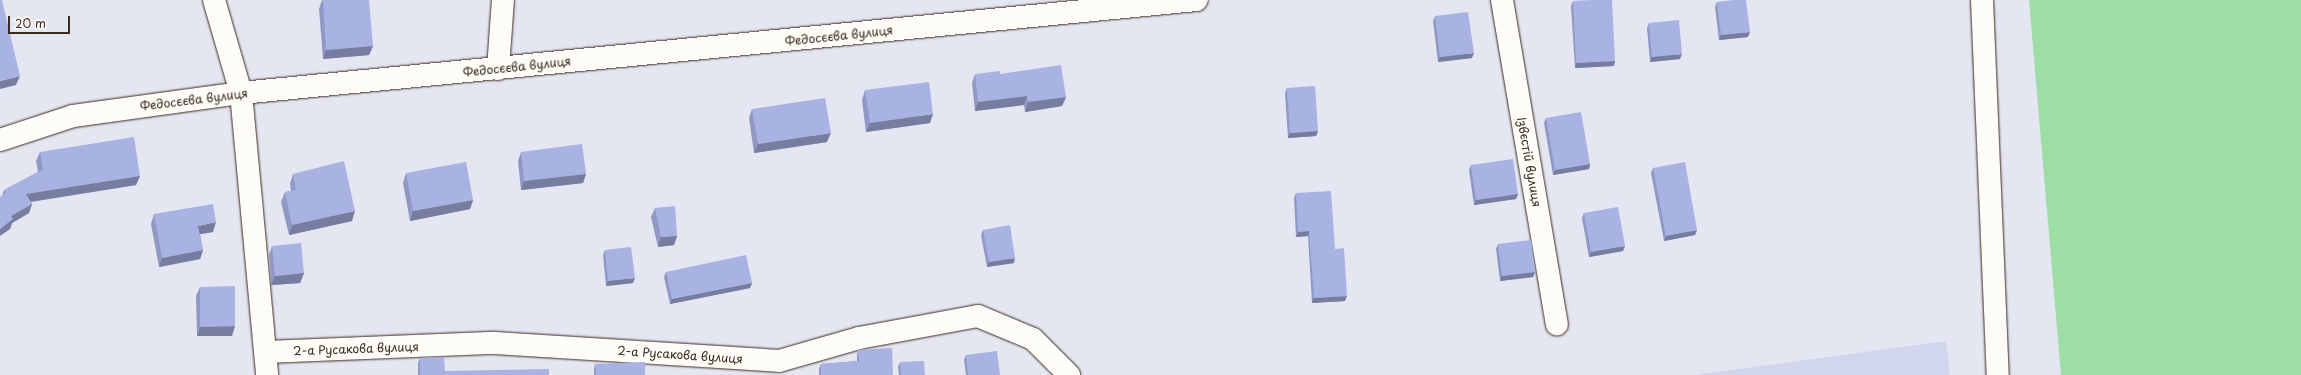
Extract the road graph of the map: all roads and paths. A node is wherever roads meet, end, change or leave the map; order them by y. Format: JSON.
{"nodes":[{"id":1,"x":214,"y":0,"type":"edge"},
{"id":2,"x":503,"y":0,"type":"edge"},
{"id":3,"x":1196,"y":0,"type":"edge"},
{"id":4,"x":1502,"y":0,"type":"edge"},
{"id":5,"x":1982,"y":0,"type":"edge"},
{"id":6,"x":498,"y":69,"type":"junction"},
{"id":7,"x":241,"y":93,"type":"junction"},
{"id":8,"x":0,"y":140,"type":"edge"},
{"id":9,"x":1556,"y":324,"type":"dead end"},
{"id":10,"x":266,"y":352,"type":"junction"},
{"id":11,"x":267,"y":375,"type":"edge"},
{"id":12,"x":1069,"y":375,"type":"edge"},
{"id":13,"x":1998,"y":375,"type":"edge"}],
"edges":[{"from":1,"to":7,"type":"street"},
{"from":2,"to":6,"type":"street"},
{"from":3,"to":6,"type":"street","name":"Федосєєва вулиця"},
{"from":4,"to":9,"type":"street","name":"Ізвєстій вулиця"},
{"from":5,"to":13,"type":"street"},
{"from":6,"to":7,"type":"street","name":"Федосєєва вулиця"},
{"from":7,"to":8,"type":"street","name":"Федосєєва вулиця"},
{"from":7,"to":10,"type":"street"},
{"from":10,"to":11,"type":"street"},
{"from":10,"to":12,"type":"street","name":"2-а Русакова вулиця"}]}
